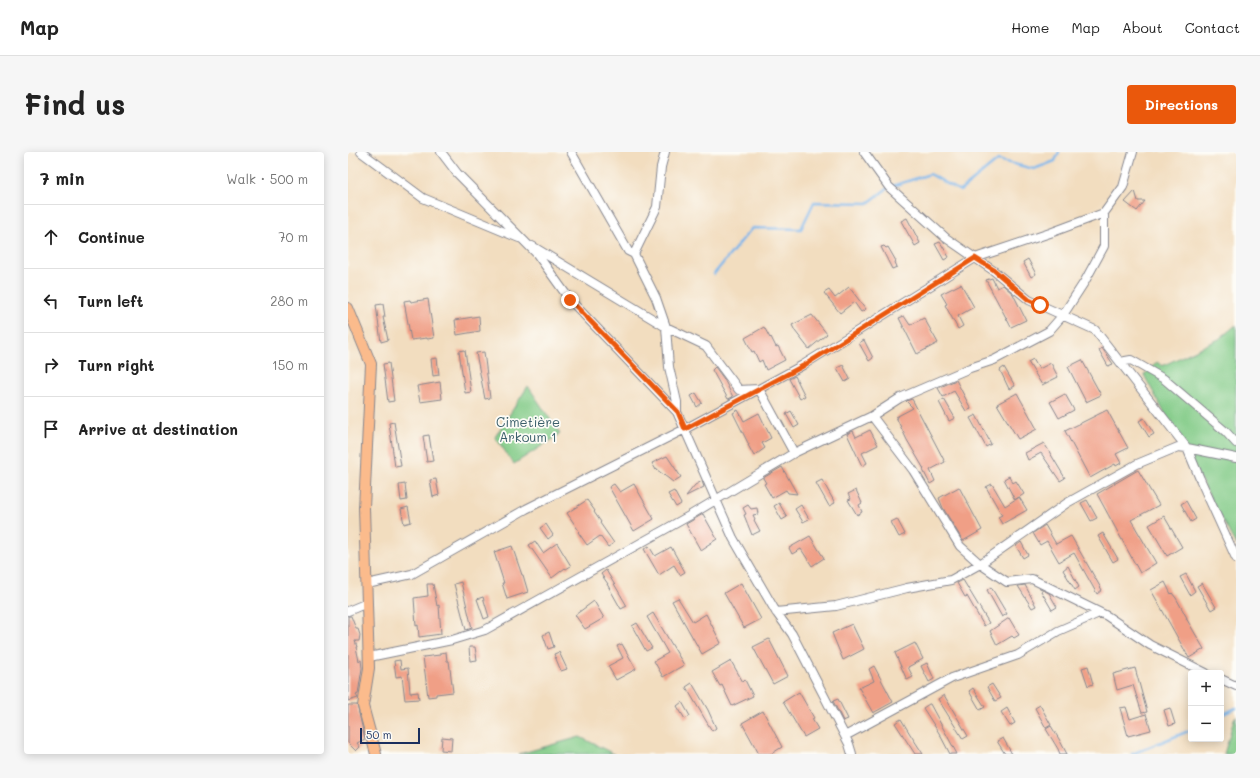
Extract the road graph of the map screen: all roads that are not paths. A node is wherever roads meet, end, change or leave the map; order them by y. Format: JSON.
{"nodes":[{"id":1,"x":361,"y":152,"type":"edge"},
{"id":2,"x":441,"y":152,"type":"edge"},
{"id":3,"x":571,"y":152,"type":"edge"},
{"id":4,"x":665,"y":152,"type":"edge"},
{"id":5,"x":864,"y":152,"type":"edge"},
{"id":6,"x":1133,"y":152,"type":"edge"},
{"id":7,"x":1104,"y":213,"type":"junction"},
{"id":8,"x":523,"y":240,"type":"junction"},
{"id":9,"x":634,"y":254,"type":"junction"},
{"id":10,"x":975,"y":258,"type":"junction"},
{"id":11,"x":348,"y":308,"type":"edge"},
{"id":12,"x":1063,"y":315,"type":"junction"},
{"id":13,"x":666,"y":327,"type":"junction"},
{"id":14,"x":1120,"y":362,"type":"junction"},
{"id":15,"x":759,"y":389,"type":"junction"},
{"id":16,"x":678,"y":412,"type":"junction"},
{"id":17,"x":872,"y":416,"type":"junction"},
{"id":18,"x":685,"y":429,"type":"junction"},
{"id":19,"x":1236,"y":443,"type":"edge"},
{"id":20,"x":1187,"y":448,"type":"junction"},
{"id":21,"x":794,"y":453,"type":"junction"},
{"id":22,"x":1236,"y":458,"type":"edge"},
{"id":23,"x":716,"y":499,"type":"junction"},
{"id":24,"x":1236,"y":558,"type":"edge"},
{"id":25,"x":980,"y":564,"type":"junction"},
{"id":26,"x":367,"y":584,"type":"junction"},
{"id":27,"x":367,"y":603,"type":"junction"},
{"id":28,"x":348,"y":611,"type":"edge"},
{"id":29,"x":776,"y":612,"type":"junction"},
{"id":30,"x":1099,"y":613,"type":"junction"},
{"id":31,"x":369,"y":657,"type":"junction"},
{"id":32,"x":1200,"y":670,"type":"edge"},
{"id":33,"x":1224,"y":680,"type":"edge"},
{"id":34,"x":1236,"y":686,"type":"edge"},
{"id":35,"x":845,"y":736,"type":"junction"},
{"id":36,"x":376,"y":754,"type":"edge"},
{"id":37,"x":852,"y":754,"type":"edge"}],
"edges":[{"from":1,"to":8,"type":"street"},
{"from":2,"to":8,"type":"street"},
{"from":3,"to":9,"type":"street"},
{"from":4,"to":9,"type":"street"},
{"from":5,"to":10,"type":"street"},
{"from":6,"to":7,"type":"street"},
{"from":7,"to":10,"type":"street"},
{"from":7,"to":12,"type":"street"},
{"from":8,"to":13,"type":"street"},
{"from":8,"to":16,"type":"street"},
{"from":9,"to":13,"type":"street"},
{"from":10,"to":12,"type":"street"},
{"from":10,"to":15,"type":"street"},
{"from":11,"to":26,"type":"main road"},
{"from":12,"to":14,"type":"street"},
{"from":12,"to":17,"type":"street"},
{"from":13,"to":15,"type":"street"},
{"from":13,"to":16,"type":"street"},
{"from":14,"to":19,"type":"street"},
{"from":14,"to":20,"type":"street"},
{"from":15,"to":18,"type":"street"},
{"from":15,"to":21,"type":"street"},
{"from":16,"to":18,"type":"street"},
{"from":17,"to":21,"type":"street"},
{"from":17,"to":25,"type":"street"},
{"from":18,"to":23,"type":"street"},
{"from":18,"to":26,"type":"street"},
{"from":20,"to":22,"type":"street"},
{"from":20,"to":24,"type":"street"},
{"from":20,"to":25,"type":"street"},
{"from":21,"to":23,"type":"street"},
{"from":23,"to":29,"type":"street"},
{"from":23,"to":31,"type":"street"},
{"from":25,"to":29,"type":"street"},
{"from":25,"to":30,"type":"street"},
{"from":26,"to":27,"type":"main road"},
{"from":27,"to":28,"type":"street"},
{"from":27,"to":31,"type":"main road"},
{"from":29,"to":35,"type":"street"},
{"from":30,"to":32,"type":"street"},
{"from":30,"to":35,"type":"street"},
{"from":31,"to":36,"type":"main road"},
{"from":33,"to":34,"type":"street"},
{"from":35,"to":37,"type":"street"}]}
